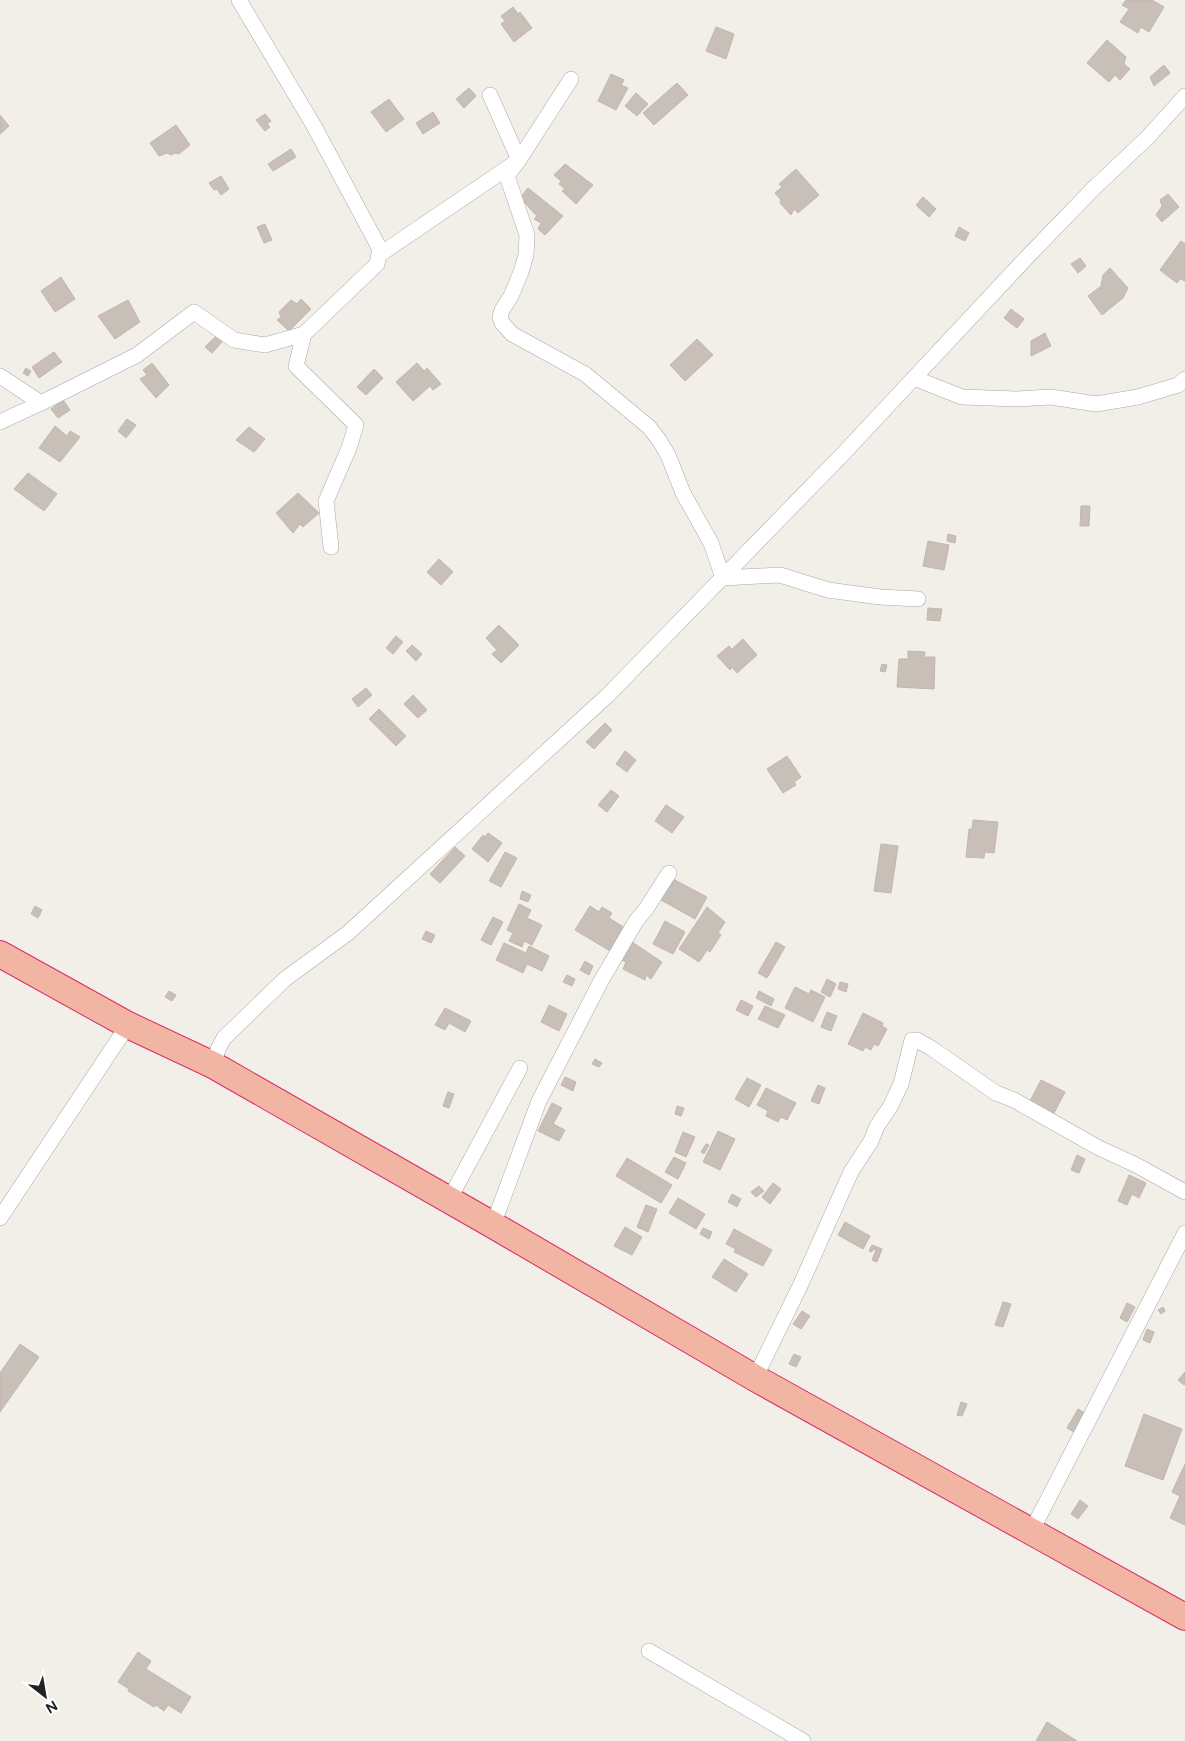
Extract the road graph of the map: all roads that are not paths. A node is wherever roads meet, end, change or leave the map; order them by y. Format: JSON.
{"nodes":[{"id":1,"x":239,"y":0,"type":"edge"},
{"id":2,"x":571,"y":79,"type":"dead end"},
{"id":3,"x":490,"y":95,"type":"dead end"},
{"id":4,"x":1185,"y":96,"type":"edge"},
{"id":5,"x":519,"y":160,"type":"junction"},
{"id":6,"x":380,"y":250,"type":"junction"},
{"id":7,"x":304,"y":334,"type":"junction"},
{"id":8,"x":0,"y":376,"type":"edge"},
{"id":9,"x":914,"y":378,"type":"junction"},
{"id":10,"x":1185,"y":379,"type":"edge"},
{"id":11,"x":41,"y":403,"type":"junction"},
{"id":12,"x":0,"y":422,"type":"edge"},
{"id":13,"x":331,"y":547,"type":"dead end"},
{"id":14,"x":723,"y":578,"type":"junction"},
{"id":15,"x":918,"y":599,"type":"dead end"},
{"id":16,"x":669,"y":873,"type":"dead end"},
{"id":17,"x":0,"y":954,"type":"edge"},
{"id":18,"x":128,"y":1025,"type":"junction"},
{"id":19,"x":214,"y":1065,"type":"junction"},
{"id":20,"x":520,"y":1068,"type":"dead end"},
{"id":21,"x":1185,"y":1192,"type":"edge"},
{"id":22,"x":450,"y":1200,"type":"junction"},
{"id":23,"x":0,"y":1218,"type":"edge"},
{"id":24,"x":493,"y":1225,"type":"junction"},
{"id":25,"x":1185,"y":1233,"type":"edge"},
{"id":26,"x":755,"y":1378,"type":"junction"},
{"id":27,"x":1031,"y":1532,"type":"junction"},
{"id":28,"x":1185,"y":1617,"type":"edge"},
{"id":29,"x":649,"y":1651,"type":"dead end"},
{"id":30,"x":803,"y":1741,"type":"edge"}],
"edges":[{"from":1,"to":6,"type":"street"},
{"from":2,"to":5,"type":"street"},
{"from":3,"to":5,"type":"street"},
{"from":4,"to":9,"type":"street"},
{"from":5,"to":6,"type":"street"},
{"from":5,"to":14,"type":"street"},
{"from":6,"to":7,"type":"street"},
{"from":7,"to":11,"type":"street"},
{"from":7,"to":13,"type":"street"},
{"from":8,"to":11,"type":"street"},
{"from":9,"to":10,"type":"street"},
{"from":9,"to":14,"type":"street"},
{"from":11,"to":12,"type":"street"},
{"from":14,"to":15,"type":"street"},
{"from":14,"to":19,"type":"street"},
{"from":16,"to":24,"type":"street"},
{"from":17,"to":18,"type":"highway"},
{"from":18,"to":19,"type":"highway"},
{"from":18,"to":23,"type":"street"},
{"from":19,"to":22,"type":"highway"},
{"from":20,"to":22,"type":"street"},
{"from":21,"to":26,"type":"street"},
{"from":22,"to":24,"type":"highway"},
{"from":24,"to":26,"type":"highway"},
{"from":25,"to":27,"type":"street"},
{"from":26,"to":27,"type":"highway"},
{"from":27,"to":28,"type":"highway"},
{"from":29,"to":30,"type":"street"}]}
